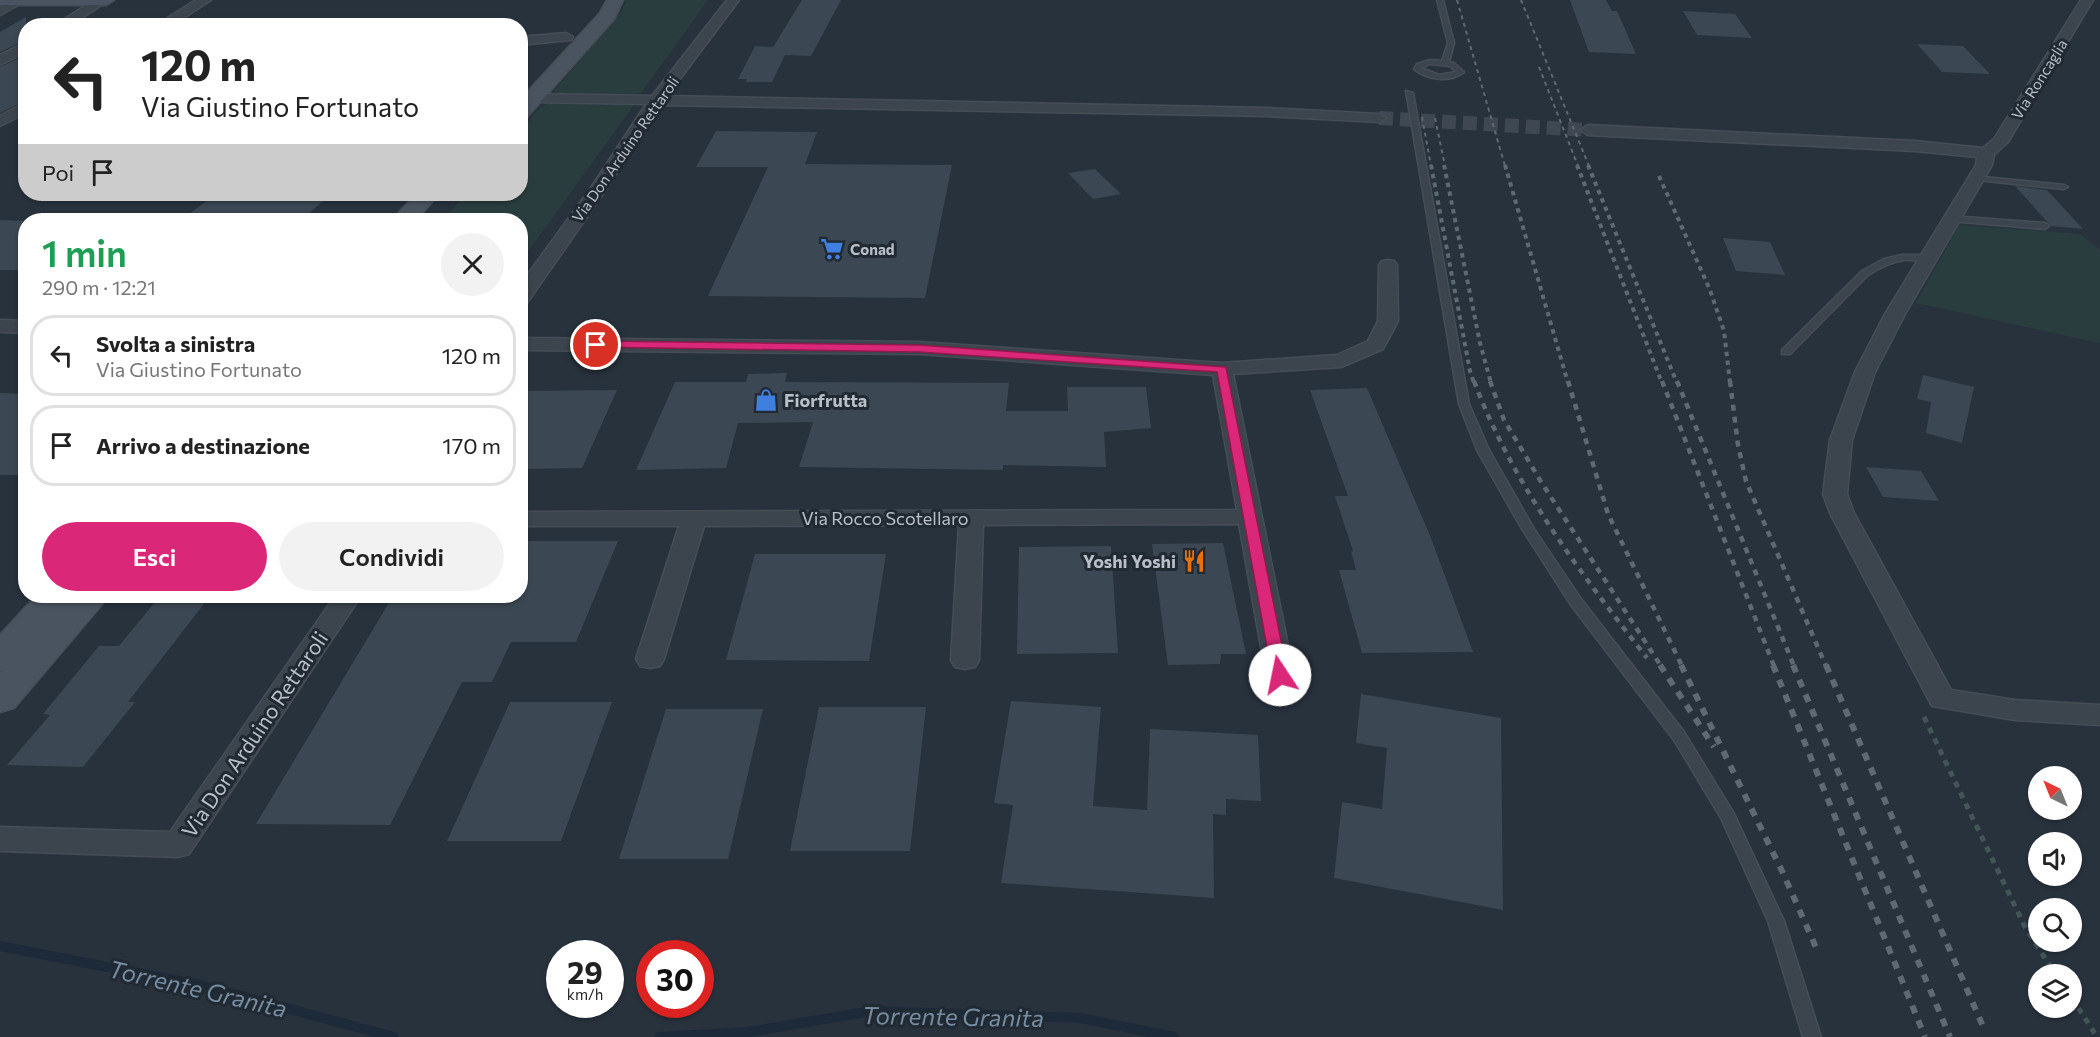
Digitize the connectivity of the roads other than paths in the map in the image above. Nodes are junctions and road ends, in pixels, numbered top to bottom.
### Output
1 (0, 0) edge
2 (21, 0) edge
3 (105, 0) edge
4 (205, 0) edge
5 (615, 0) edge
6 (733, 0) edge
7 (1440, 0) edge
8 (2087, 0) edge
9 (0, 11) edge
10 (587, 13) dead end
11 (74, 18) edge
12 (175, 18) edge
13 (566, 37) junction
14 (528, 40) edge
15 (18, 51) edge
16 (0, 61) edge
17 (1445, 63) junction
18 (528, 93) edge
19 (528, 93) edge
20 (1409, 93) dead end
21 (528, 94) edge
22 (657, 101) junction
23 (18, 111) edge
24 (1379, 118) tunnel mouth
25 (0, 122) edge
26 (1588, 130) tunnel mouth
27 (1986, 153) junction
28 (1977, 178) junction
29 (2064, 187) dead end
30 (421, 201) edge
31 (441, 201) edge
32 (410, 213) edge
33 (429, 213) edge
34 (1951, 219) junction
35 (2044, 226) dead end
36 (1928, 258) junction
37 (1388, 265) dead end
38 (528, 287) edge
39 (0, 326) edge
40 (18, 327) edge
41 (528, 344) edge
42 (1786, 352) dead end
43 (1222, 369) junction
44 (1250, 517) junction
45 (694, 518) junction
46 (971, 518) junction
47 (528, 519) edge
48 (50, 603) edge
49 (85, 603) edge
50 (343, 603) edge
51 (0, 658) edge
52 (650, 659) dead end
53 (965, 660) dead end
54 (1280, 675) dead end
55 (0, 698) edge
56 (2100, 715) edge
57 (0, 839) edge
58 (1812, 1037) edge

1 - 2 main road
2 - 3 main road
2 - 9 street
3 - 11 street
4 - 12 street
5 - 18 main road
6 - 22 street, Via Don Arduino Rettaroli
7 - 17 lane
8 - 27 street, Via Roncaglia
10 - 13 main road
13 - 14 street
13 - 19 main road
15 - 16 street
17 - 17 lane
20 - 58 lane
21 - 22 street
22 - 24 street
22 - 38 street, Via Don Arduino Rettaroli
23 - 25 street
26 - 27 street
27 - 28 street
28 - 29 lane
28 - 34 street
30 - 32 main road
31 - 33 main road
34 - 35 lane
34 - 36 street
36 - 42 lane
36 - 56 street
37 - 43 street
39 - 40 street
41 - 43 street
43 - 44 street
44 - 46 street, Via Rocco Scotellaro
44 - 54 street
45 - 46 street, Via Rocco Scotellaro
45 - 47 street, Via Rocco Scotellaro
45 - 52 street
46 - 53 street
48 - 51 main road
49 - 55 main road
50 - 57 street, Via Don Arduino Rettaroli

